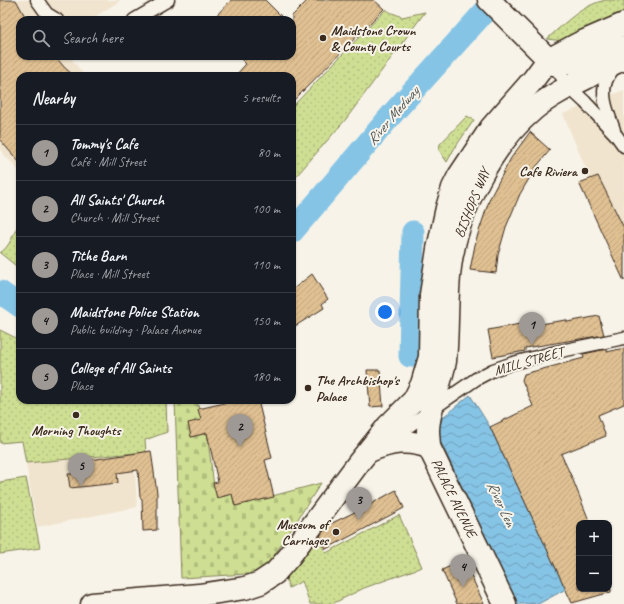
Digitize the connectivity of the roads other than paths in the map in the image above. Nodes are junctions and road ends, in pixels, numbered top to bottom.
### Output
1 (37, 0) edge
2 (168, 0) edge
3 (490, 0) edge
4 (50, 16) edge
5 (141, 16) edge
6 (624, 24) edge
7 (622, 55) edge
8 (546, 57) junction
9 (569, 88) junction
10 (616, 135) junction
11 (624, 146) edge
12 (624, 338) edge
13 (431, 410) junction
14 (430, 447) junction
15 (377, 448) junction
16 (168, 601) edge
17 (92, 604) edge
18 (505, 604) edge

1 - 4 street
2 - 5 street
3 - 8 highway
6 - 8 highway
7 - 8 highway
7 - 9 highway, BISHOPS WAY
7 - 10 street
8 - 9 street
8 - 15 highway, BISHOPS WAY
9 - 10 street
9 - 13 highway, BISHOPS WAY
10 - 11 street
12 - 13 street, MILL STREET
13 - 14 highway, PALACE AVENUE
13 - 15 street, MILL STREET
14 - 15 highway
14 - 18 highway, PALACE AVENUE
15 - 16 highway, MILL STREET
16 - 17 highway, MILL STREET

